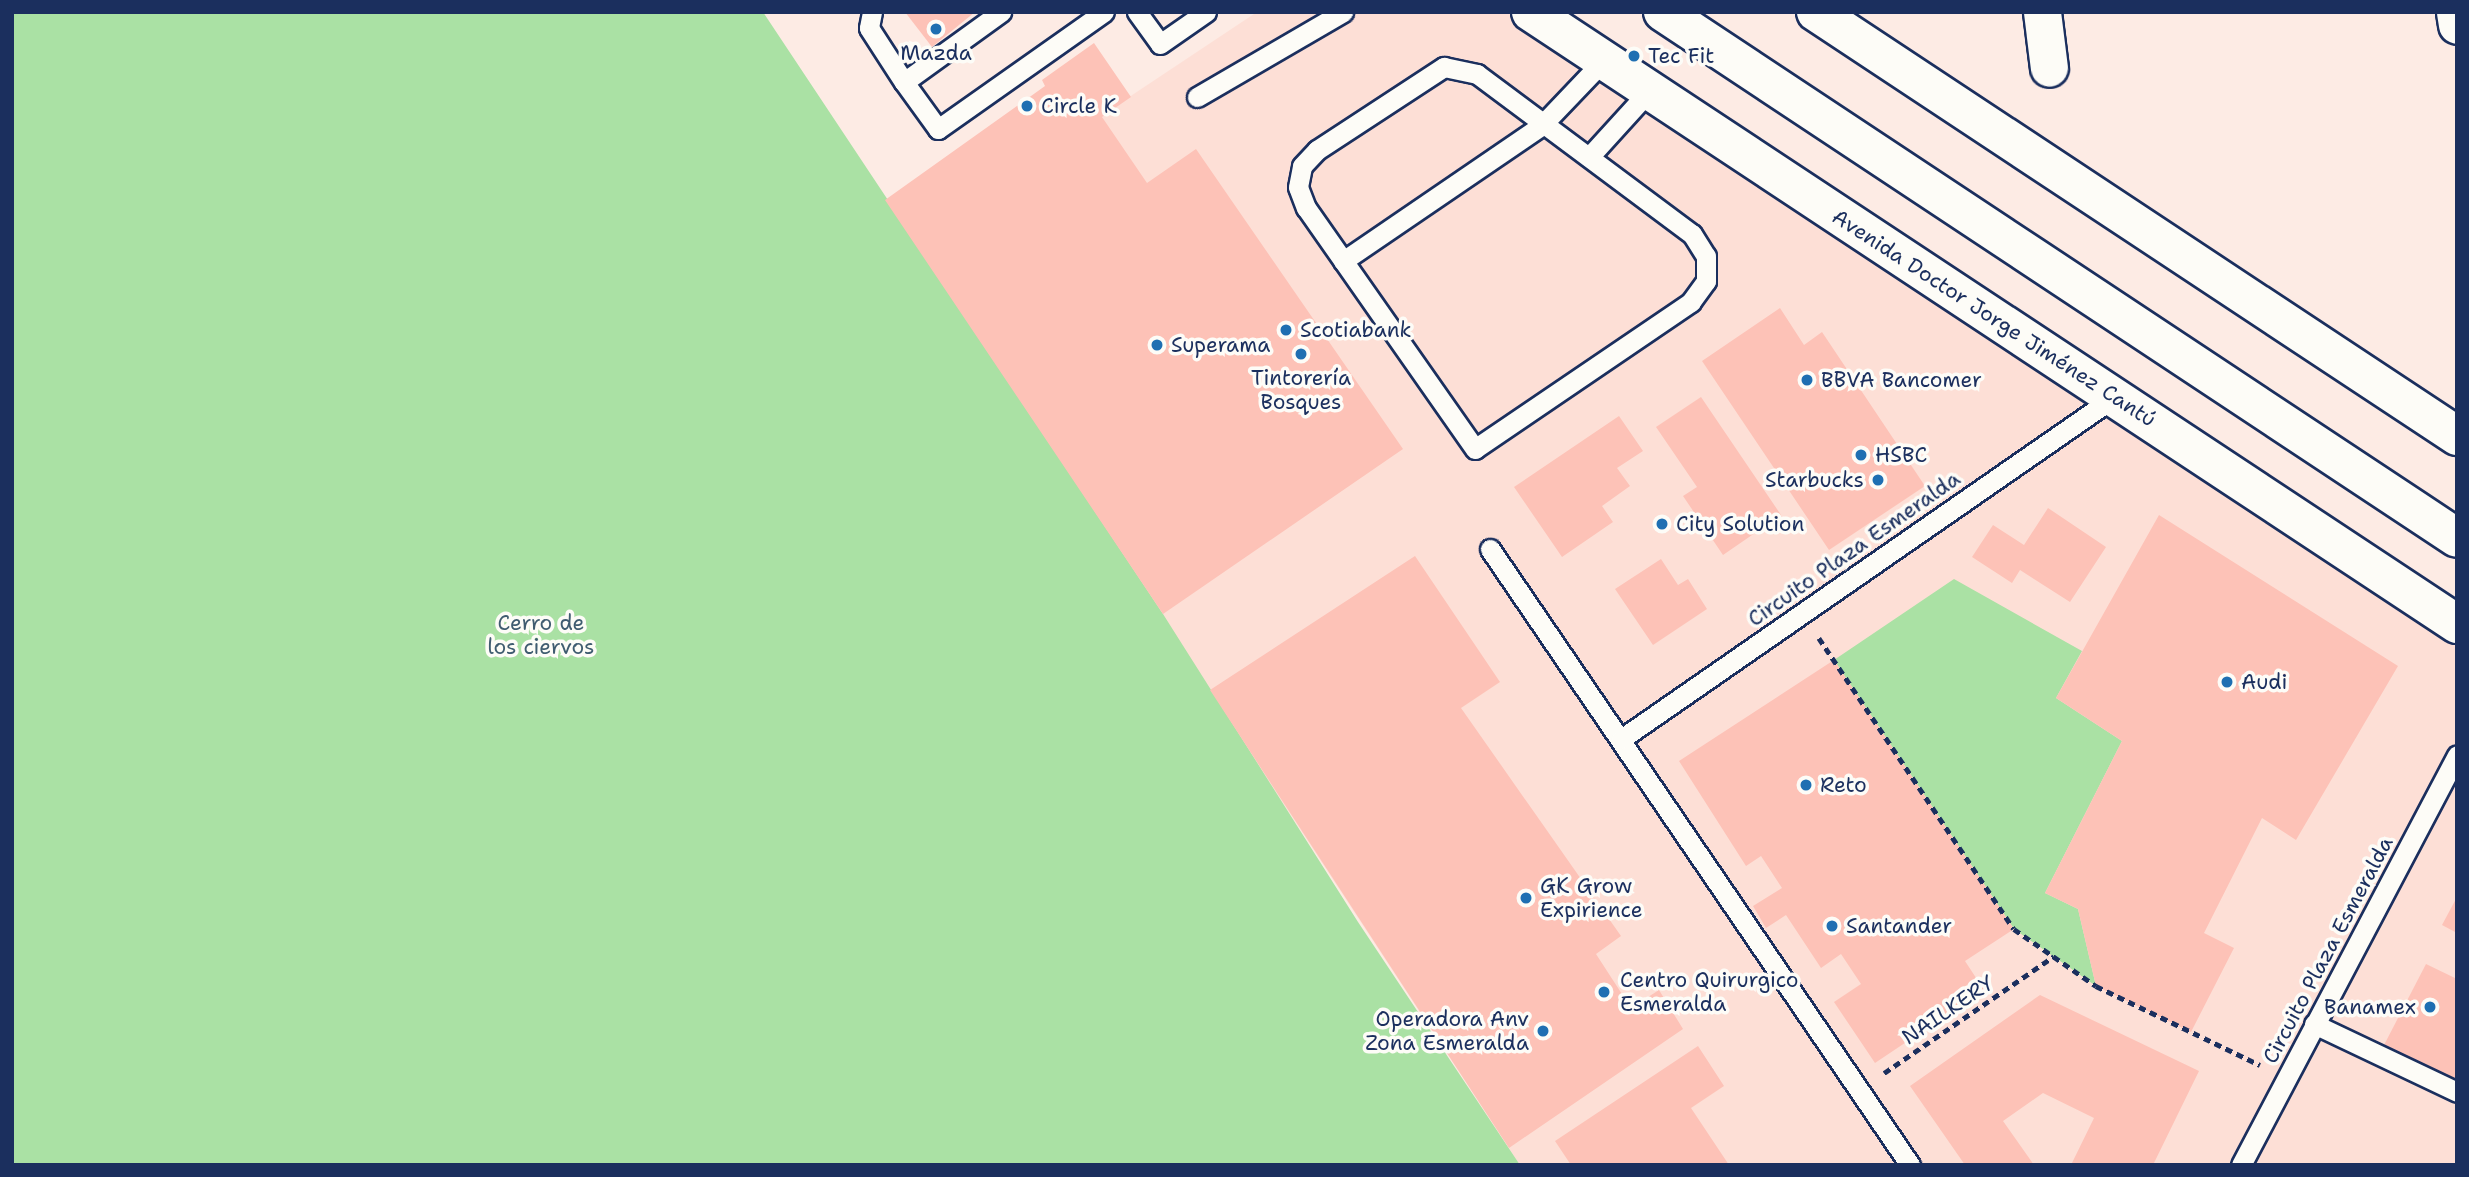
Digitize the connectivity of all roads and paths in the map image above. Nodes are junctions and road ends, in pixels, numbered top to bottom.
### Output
1 (872, 12) edge
2 (1001, 12) edge
3 (1104, 12) edge
4 (1137, 12) edge
5 (1206, 12) edge
6 (1343, 12) edge
7 (1531, 12) edge
8 (1663, 12) edge
9 (1816, 12) edge
10 (2042, 12) edge
11 (2455, 12) edge
12 (2457, 25) edge
13 (1604, 60) junction
14 (2049, 68) dead end
15 (904, 82) junction
16 (1650, 90) junction
17 (1197, 97) dead end
18 (1542, 125) junction
19 (1588, 157) junction
20 (1343, 261) junction
21 (2113, 398) junction
22 (2457, 436) edge
23 (2457, 538) edge
24 (1490, 549) dead end
25 (1801, 612) junction
26 (2457, 624) edge
27 (1621, 739) junction
28 (2457, 756) edge
29 (2053, 956) junction
30 (2314, 1024) junction
31 (2286, 1078) junction
32 (1861, 1089) junction
33 (2457, 1092) edge
34 (1910, 1165) edge
35 (2241, 1165) edge

1 - 15 lane
2 - 15 lane
3 - 15 lane
4 - 5 lane
6 - 17 lane
7 - 13 main road, Avenida Doctor Jorge Jiménez Cantú
8 - 23 main road
9 - 22 main road
10 - 14 street
11 - 12 street
13 - 16 main road, Avenida Doctor Jorge Jiménez Cantú
13 - 18 lane
16 - 19 lane
16 - 21 main road, Avenida Doctor Jorge Jiménez Cantú
18 - 19 lane
18 - 20 lane
18 - 20 lane
19 - 20 lane
21 - 25 lane, Circuito Plaza Esmeralda
21 - 26 main road, Avenida Doctor Jorge Jiménez Cantú
24 - 27 lane
25 - 27 lane, Circuito Plaza Esmeralda
25 - 29 path
27 - 32 lane
28 - 30 lane, Circuito Plaza Esmeralda
29 - 31 path
29 - 32 path, NAILKERY
30 - 31 lane, Circuito Plaza Esmeralda
30 - 33 lane
31 - 35 lane, Circuito Plaza Esmeralda
32 - 34 lane

